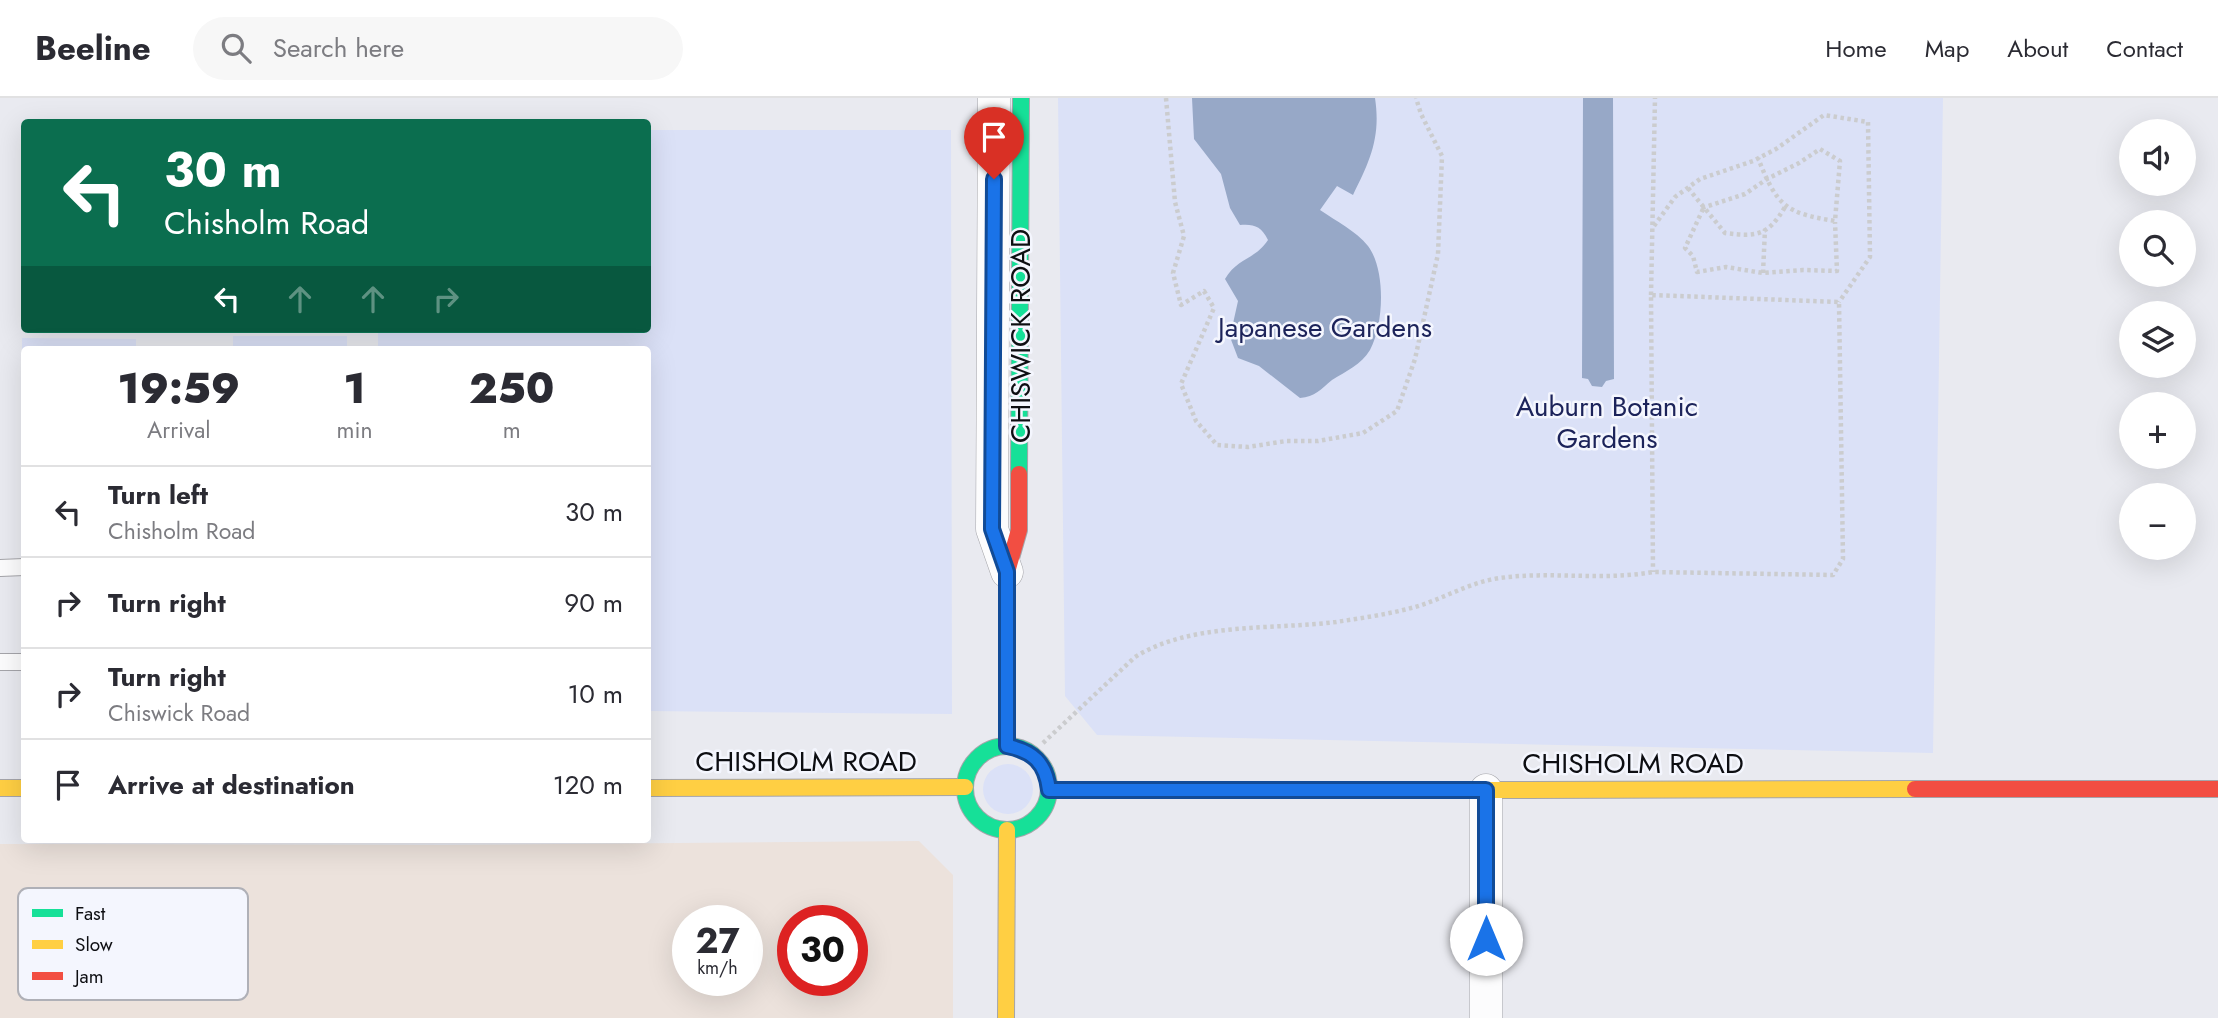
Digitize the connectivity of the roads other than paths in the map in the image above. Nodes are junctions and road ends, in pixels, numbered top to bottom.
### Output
1 (994, 98) edge
2 (1021, 98) edge
3 (21, 567) edge
4 (0, 568) edge
5 (1007, 572) junction
6 (0, 662) edge
7 (21, 662) edge
8 (1007, 746) junction
9 (965, 787) junction
10 (0, 788) edge
11 (21, 788) edge
12 (651, 788) edge
13 (2218, 789) edge
14 (1049, 790) junction
15 (1486, 790) junction
16 (1007, 830) junction
17 (1006, 1018) edge
18 (1486, 1018) edge

1 - 5 street, CHISWICK ROAD
2 - 5 main road, CHISWICK ROAD
3 - 4 lane
5 - 8 main road, CHISWICK ROAD
6 - 7 lane
8 - 9 main road
8 - 14 main road
9 - 12 main road, CHISHOLM ROAD
9 - 16 main road
10 - 11 main road
13 - 15 main road, CHISHOLM ROAD
14 - 15 main road, CHISHOLM ROAD
14 - 16 main road
15 - 18 street
16 - 17 main road

